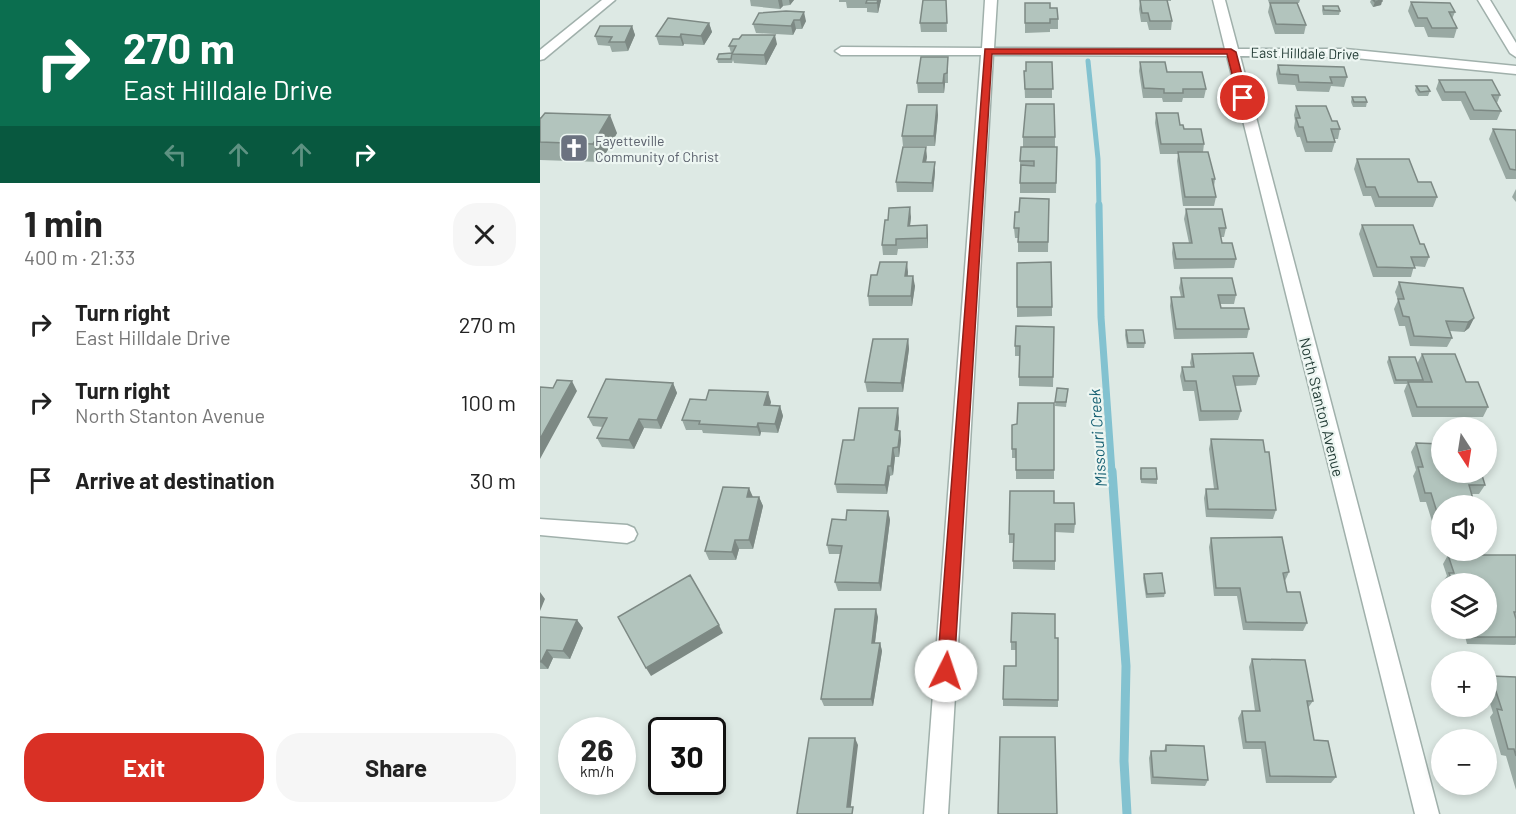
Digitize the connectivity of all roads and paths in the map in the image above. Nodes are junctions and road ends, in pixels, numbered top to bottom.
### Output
1 (609, 0) edge
2 (992, 0) edge
3 (1219, 0) edge
4 (1484, 0) edge
5 (841, 51) dead end
6 (988, 51) junction
7 (1231, 52) junction
8 (1516, 52) edge
9 (540, 56) edge
10 (1516, 70) edge
11 (540, 527) edge
12 (627, 534) dead end
13 (936, 814) edge
14 (1427, 814) edge

1 - 9 street
2 - 6 street
3 - 7 street, North Stanton Avenue
4 - 8 street
5 - 6 street, East Hilldale Drive
6 - 7 street, East Hilldale Drive
6 - 13 street
7 - 10 street, East Hilldale Drive
7 - 14 street, North Stanton Avenue
11 - 12 street

